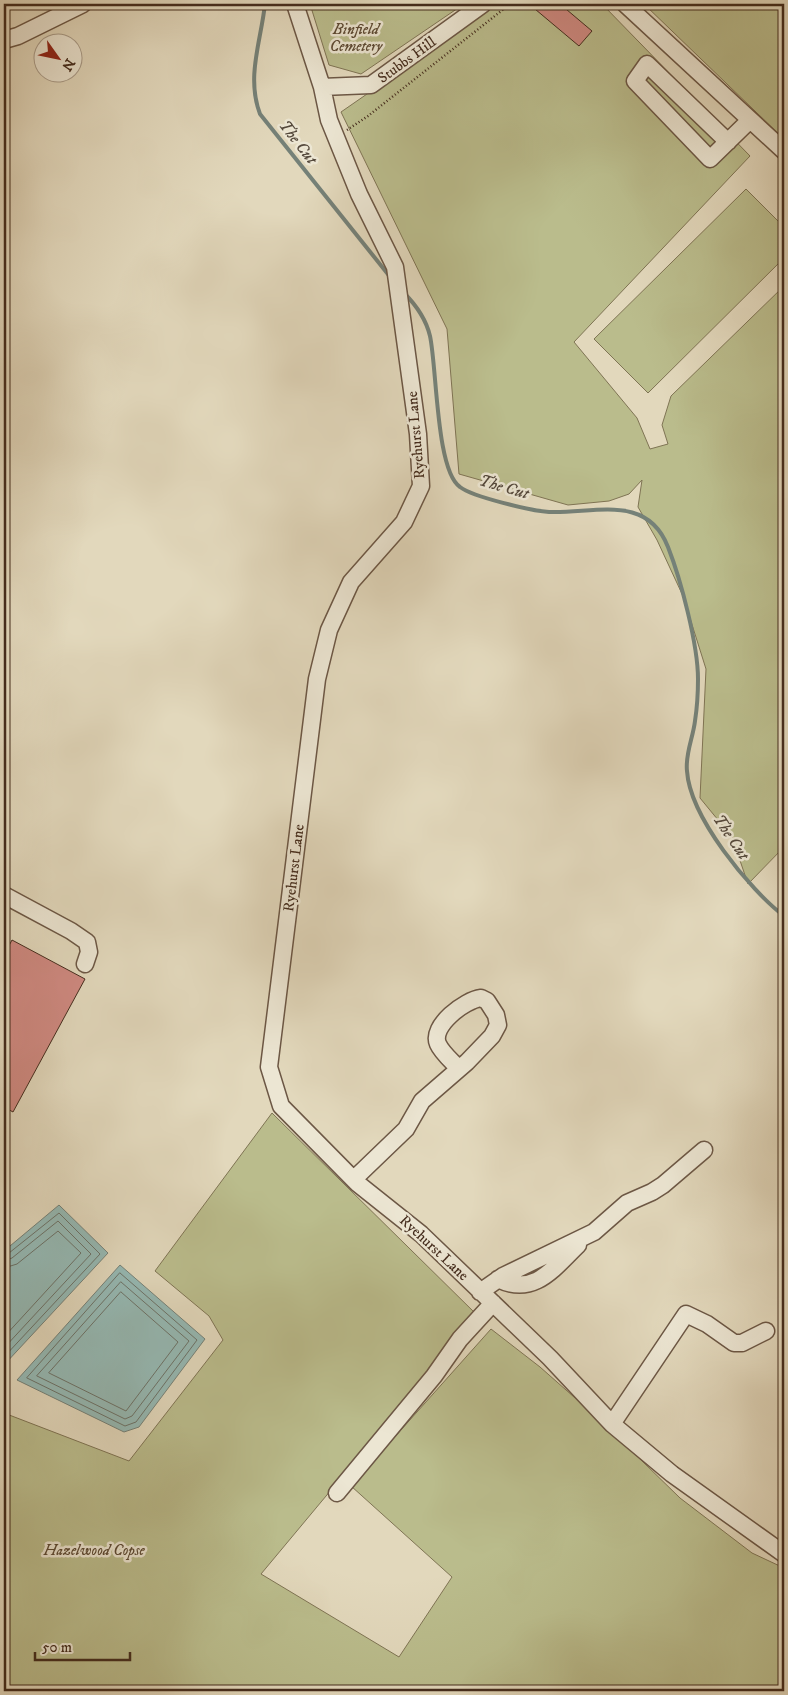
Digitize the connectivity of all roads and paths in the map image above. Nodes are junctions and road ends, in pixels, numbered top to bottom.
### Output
1 (83, 4) edge
2 (295, 4) edge
3 (483, 4) edge
4 (510, 4) edge
5 (625, 4) edge
6 (4, 40) edge
7 (322, 87) junction
8 (750, 120) junction
9 (336, 138) junction
10 (728, 142) junction
11 (784, 151) edge
12 (4, 895) edge
13 (85, 964) dead end
14 (459, 1069) dead end
15 (704, 1150) dead end
16 (354, 1179) junction
17 (480, 1292) junction
18 (493, 1303) junction
19 (766, 1330) dead end
20 (612, 1424) junction
21 (338, 1493) dead end
22 (784, 1554) edge

1 - 6 street
2 - 7 street, Ryehurst Lane
3 - 7 street, Stubbs Hill
4 - 9 path
5 - 8 street
7 - 9 street, Ryehurst Lane
8 - 10 street
8 - 11 street
9 - 16 street, Ryehurst Lane
10 - 10 street
12 - 13 street
14 - 16 street
15 - 17 street
16 - 17 street, Ryehurst Lane
17 - 18 street, Ryehurst Lane
18 - 20 street, Ryehurst Lane
18 - 21 street
19 - 20 street
20 - 22 street, Ryehurst Lane

